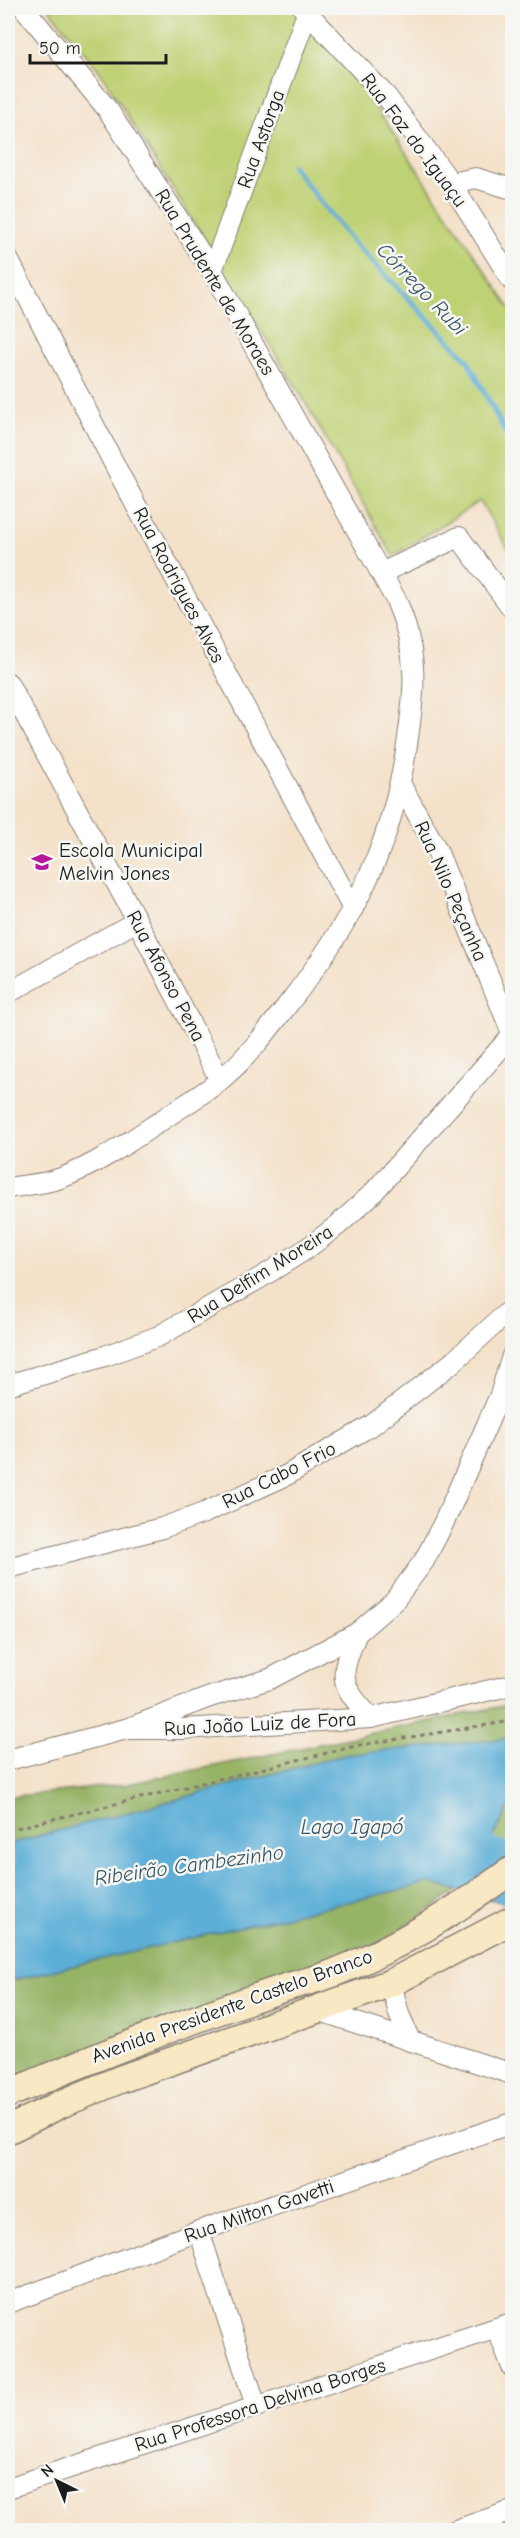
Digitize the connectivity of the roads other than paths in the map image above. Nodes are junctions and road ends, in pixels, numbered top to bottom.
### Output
1 (24, 8) edge
2 (307, 9) edge
3 (451, 183) junction
4 (513, 189) edge
5 (8, 259) edge
6 (212, 271) junction
7 (513, 281) edge
8 (381, 573) junction
9 (513, 608) edge
10 (8, 683) edge
11 (400, 783) junction
12 (353, 909) junction
13 (137, 921) junction
14 (8, 993) edge
15 (513, 1034) edge
16 (220, 1080) junction
17 (8, 1188) edge
18 (513, 1308) edge
19 (513, 1356) edge
20 (8, 1384) edge
21 (8, 1568) edge
22 (357, 1633) junction
23 (513, 1685) edge
24 (371, 1718) junction
25 (126, 1729) junction
26 (8, 1760) edge
27 (513, 1870) edge
28 (502, 1927) edge
29 (391, 1983) junction
30 (314, 2009) junction
31 (410, 2041) junction
32 (513, 2074) edge
33 (8, 2094) edge
34 (513, 2123) edge
35 (8, 2130) edge
36 (199, 2231) junction
37 (8, 2302) edge
38 (505, 2325) edge
39 (513, 2367) edge
40 (256, 2406) junction
41 (8, 2488) edge
42 (513, 2511) edge
43 (456, 2530) edge

1 - 6 street, Rua Prudente de Moraes
2 - 3 street, Rua Foz do Iguaçu
2 - 6 street, Rua Astorga
3 - 4 street
3 - 7 street, Rua Foz do Iguaçu
5 - 12 street, Rua Rodrigues Alves
6 - 8 street, Rua Prudente de Moraes
8 - 9 street
8 - 11 street, Rua Prudente de Moraes
10 - 13 street, Rua Afonso Pena
11 - 12 street, Rua Prudente de Moraes
11 - 15 street, Rua Nilo Peçanha
12 - 16 street, Rua Prudente de Moraes
13 - 14 street
13 - 16 street, Rua Afonso Pena
15 - 20 street, Rua Delfim Moreira
16 - 17 street, Rua Prudente de Moraes
18 - 21 street, Rua Cabo Frio
19 - 22 street
22 - 24 street
22 - 25 street
23 - 24 street, Rua João Luiz de Fora
24 - 25 street, Rua João Luiz de Fora
25 - 26 street, Rua João Luiz de Fora
27 - 33 main road, Avenida Presidente Castelo Branco
28 - 29 main road, Avenida Presidente Castelo Branco
29 - 30 main road, Avenida Presidente Castelo Branco
29 - 31 street
30 - 31 street
30 - 35 main road, Avenida Presidente Castelo Branco
31 - 32 street
34 - 36 street, Rua Milton Gavetti
36 - 37 street, Rua Milton Gavetti
36 - 40 street
38 - 39 street
38 - 40 street, Rua Professora Delvina Borges
40 - 41 street, Rua Professora Delvina Borges
42 - 43 street

